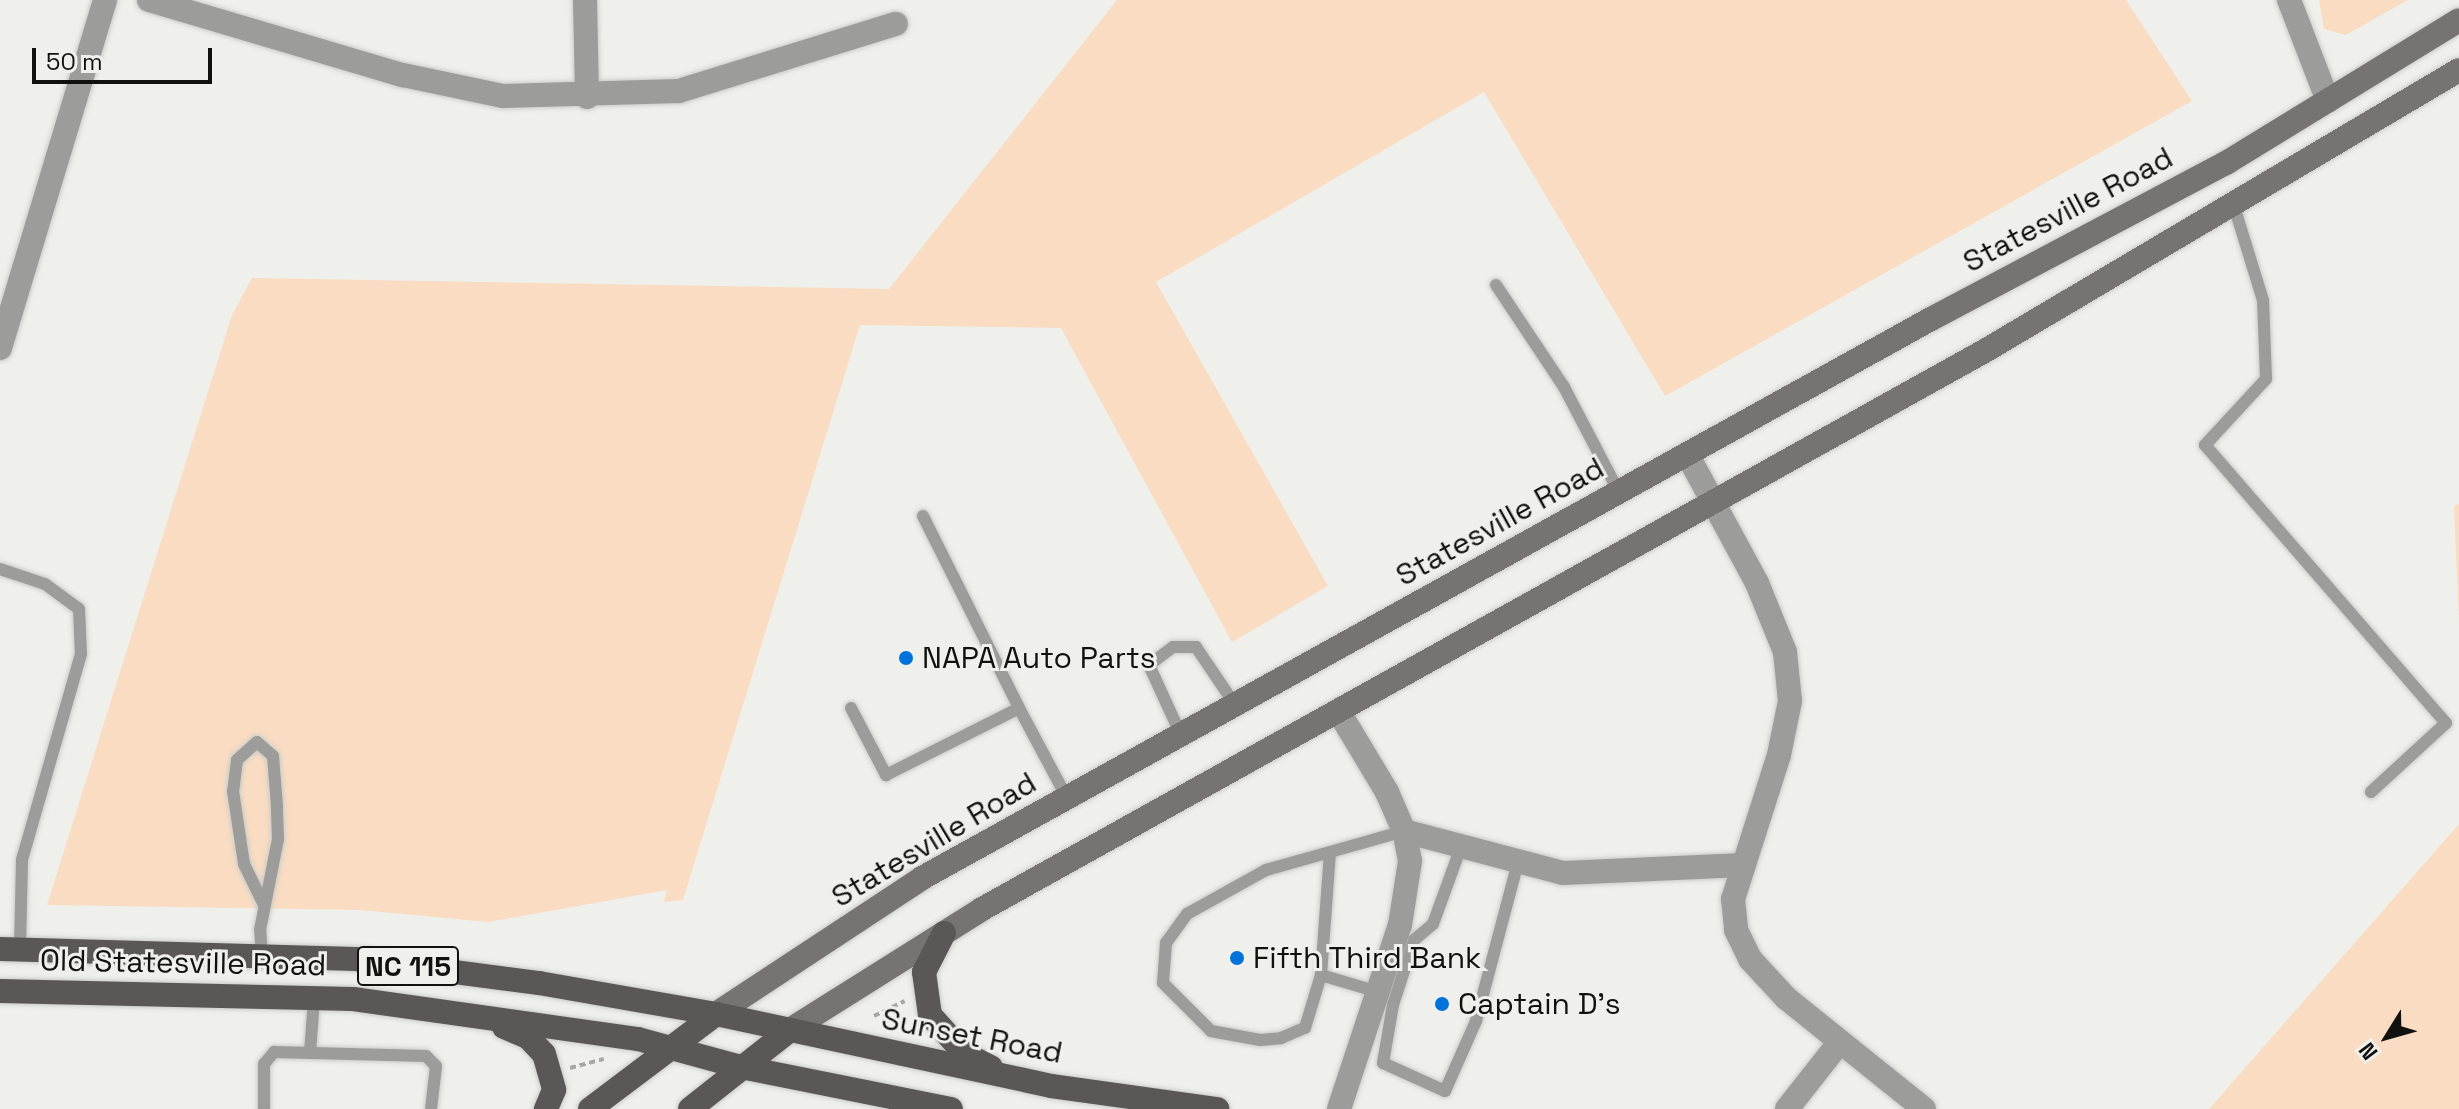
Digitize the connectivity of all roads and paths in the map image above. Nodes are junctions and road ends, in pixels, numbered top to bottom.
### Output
1 (105, 0) edge
2 (149, 0) edge
3 (585, 0) edge
4 (2289, 0) edge
5 (2459, 20) edge
6 (896, 24) dead end
7 (2459, 70) edge
8 (587, 97) junction
9 (2328, 101) junction
10 (2234, 206) junction
11 (1496, 285) dead end
12 (0, 348) edge
13 (1687, 454) junction
14 (1619, 492) junction
15 (1711, 504) junction
16 (923, 516) dead end
17 (0, 569) edge
18 (1236, 706) junction
19 (851, 708) dead end
20 (1019, 708) junction
21 (1339, 712) junction
22 (1181, 735) junction
23 (2371, 792) dead end
24 (1067, 798) junction
25 (1404, 831) junction
26 (1461, 847) junction
27 (1330, 852) junction
28 (1518, 862) junction
29 (1744, 865) junction
30 (264, 905) junction
31 (944, 933) junction
32 (10, 949) edge
33 (262, 956) junction
34 (1321, 975) junction
35 (0, 991) edge
36 (1378, 992) junction
37 (314, 998) junction
38 (915, 998) dead end
39 (716, 1014) junction
40 (874, 1016) dead end
41 (484, 1017) junction
42 (790, 1030) junction
43 (1839, 1043) junction
44 (674, 1046) junction
45 (310, 1053) junction
46 (610, 1058) dead end
47 (741, 1067) junction
48 (563, 1069) dead end
49 (1010, 1078) junction
50 (916, 1106) edge
51 (264, 1109) edge
52 (431, 1109) edge
53 (546, 1109) edge
54 (590, 1109) edge
55 (690, 1109) edge
56 (951, 1109) edge
57 (1217, 1109) edge
58 (1339, 1109) edge
59 (1787, 1109) edge
60 (1924, 1109) edge

1 - 12 street
2 - 8 street
3 - 8 street
4 - 9 street
5 - 9 main road, Statesville Road
6 - 8 street
7 - 10 main road
9 - 13 main road, Statesville Road
10 - 15 main road
10 - 23 lane
11 - 14 lane
13 - 14 main road, Statesville Road
13 - 15 street
14 - 18 main road, Statesville Road
15 - 21 main road
15 - 29 street
16 - 20 lane
17 - 32 lane
18 - 22 main road, Statesville Road
18 - 22 lane
19 - 20 lane
20 - 24 lane
21 - 25 street
21 - 31 main road
22 - 24 main road, Statesville Road
24 - 39 main road, Statesville Road
25 - 26 street
25 - 27 lane
25 - 36 street
26 - 28 street
26 - 28 lane
27 - 34 lane
27 - 34 lane
28 - 29 street
29 - 43 street
30 - 30 lane
30 - 33 lane
31 - 42 main road
31 - 49 main road
32 - 33 main road, Old Statesville Road / NC 115
33 - 39 main road, Old Statesville Road / NC 115
34 - 36 lane
35 - 37 main road, Old Statesville Road / NC 115
36 - 58 street
37 - 41 main road, Old Statesville Road / NC 115
37 - 45 lane
38 - 40 path
39 - 42 main road, Sunset Road
39 - 44 main road, Statesville Road
41 - 44 main road, Old Statesville Road / NC 115
41 - 53 main road
42 - 47 main road
42 - 49 main road, Sunset Road
43 - 59 street
43 - 60 street
44 - 47 main road, Old Statesville Road / NC 115
44 - 54 main road, Statesville Road
45 - 51 lane
45 - 52 lane
46 - 48 path
47 - 50 main road
47 - 55 main road
49 - 57 main road, Sunset Road
50 - 56 main road

